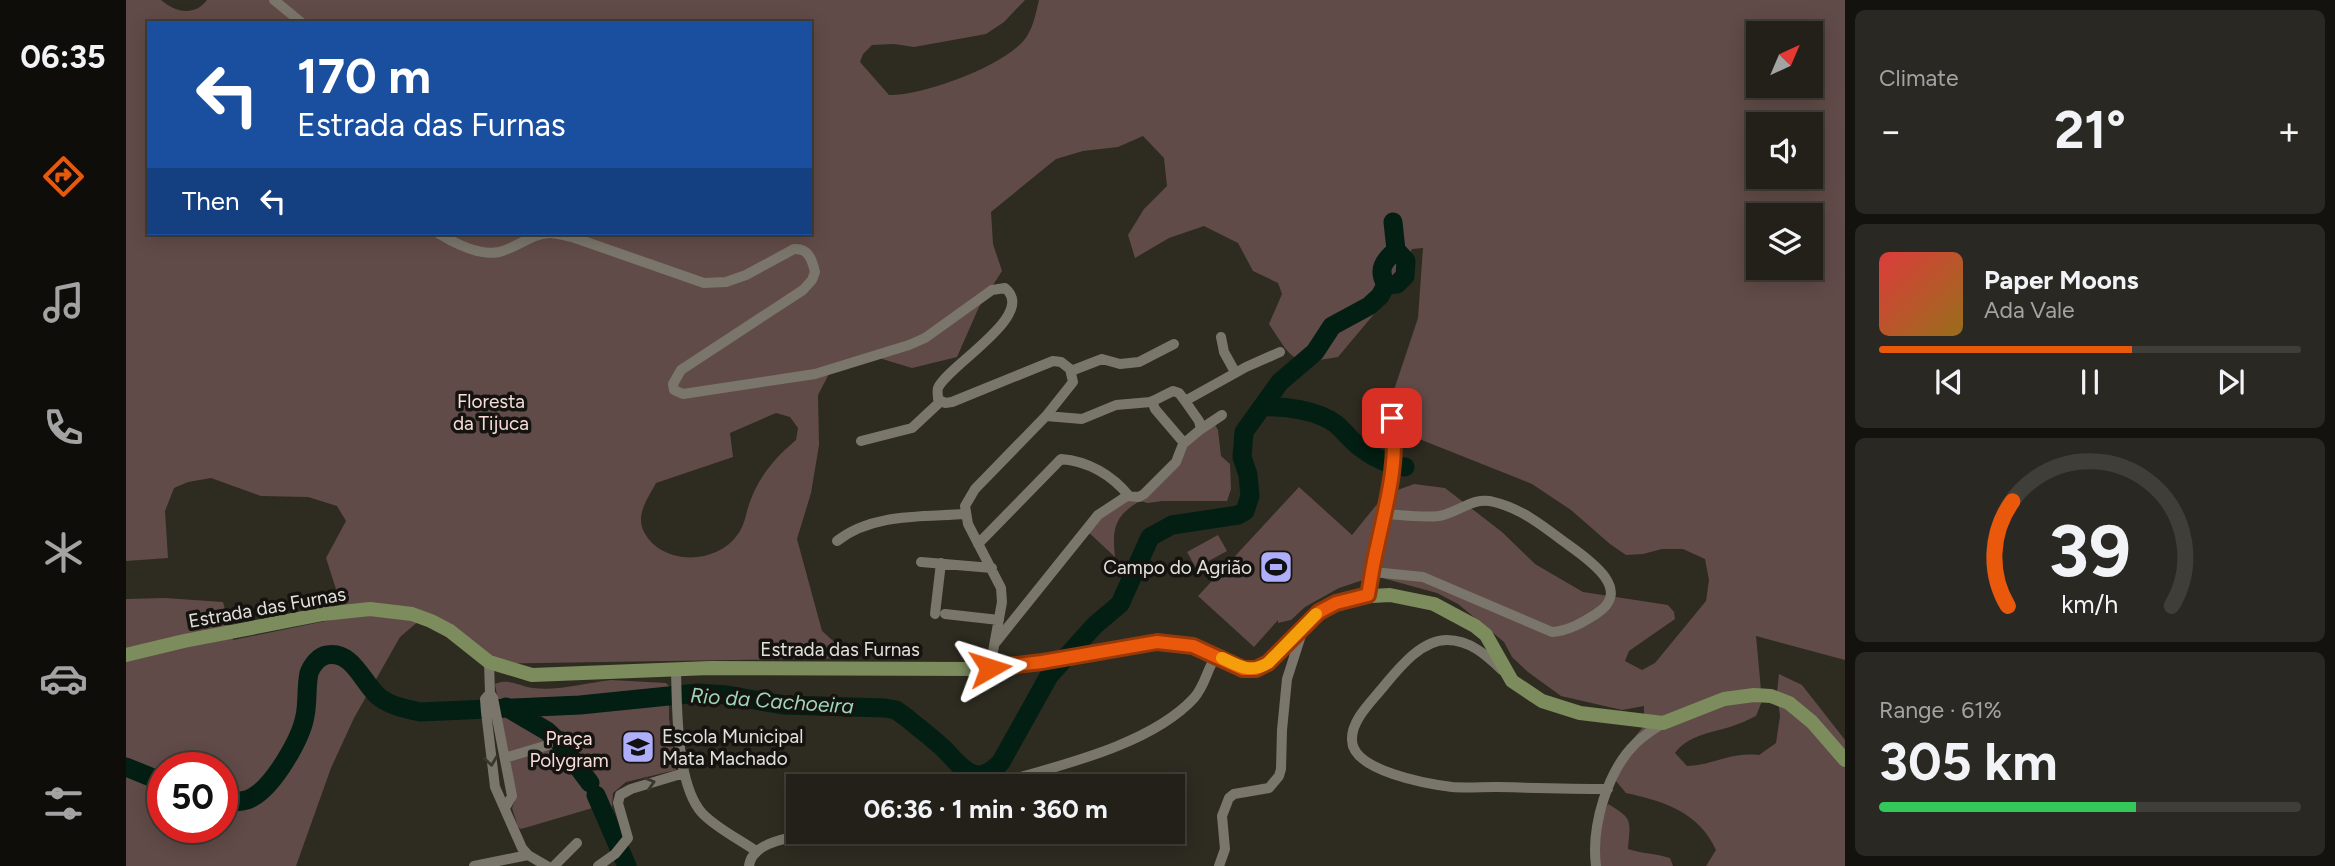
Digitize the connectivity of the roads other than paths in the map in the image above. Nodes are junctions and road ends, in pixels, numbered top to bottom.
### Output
1 (274, 0) edge
2 (300, 21) edge
3 (443, 235) edge
4 (542, 235) edge
5 (561, 235) edge
6 (1221, 337) dead end
7 (1174, 344) dead end
8 (1280, 352) dead end
9 (1071, 371) junction
10 (1235, 372) junction
11 (941, 401) junction
12 (1152, 401) junction
13 (1185, 401) junction
14 (1391, 406) dead end
15 (1222, 415) dead end
16 (1046, 416) junction
17 (1201, 429) junction
18 (861, 441) dead end
19 (1184, 443) junction
20 (1129, 496) junction
21 (965, 514) junction
22 (1386, 514) junction
23 (837, 541) dead end
24 (978, 544) junction
25 (921, 562) dead end
26 (941, 563) junction
27 (992, 568) junction
28 (1373, 572) junction
29 (1368, 595) junction
30 (999, 620) junction
31 (1305, 624) junction
32 (994, 644) junction
33 (126, 655) edge
34 (1216, 656) junction
35 (489, 662) junction
36 (990, 668) junction
37 (676, 669) junction
38 (1506, 674) junction
39 (491, 712) junction
40 (1641, 721) junction
41 (1663, 723) junction
42 (1639, 740) junction
43 (548, 745) dead end
44 (505, 758) junction
45 (1845, 760) edge
46 (684, 773) junction
47 (1029, 774) edge
48 (1608, 789) junction
49 (505, 808) junction
50 (786, 840) edge
51 (577, 844) dead end
52 (756, 851) junction
53 (528, 855) junction
54 (474, 866) edge
55 (547, 866) edge
56 (554, 866) edge
57 (597, 866) edge
58 (749, 866) edge
59 (1219, 866) edge
60 (1596, 866) edge

1 - 2 street
3 - 4 street
5 - 11 street
6 - 10 street
7 - 9 street
8 - 10 street
9 - 11 street
9 - 16 street
10 - 13 street
11 - 18 street
12 - 13 street
12 - 16 street
12 - 19 street
13 - 17 street
14 - 22 street
15 - 17 street
16 - 21 street
17 - 19 street
19 - 20 street
20 - 24 street
20 - 32 street
21 - 23 street
21 - 24 street
22 - 28 street
22 - 28 street
24 - 27 street
25 - 26 street
26 - 27 street
26 - 30 street
27 - 30 street
28 - 29 street
29 - 31 main road, Estrada das Furnas
29 - 38 main road, Estrada das Furnas
30 - 32 street
31 - 34 main road, Estrada das Furnas
31 - 59 street
32 - 36 street
33 - 35 main road, Estrada das Furnas
34 - 36 main road, Estrada das Furnas
34 - 47 street
35 - 37 main road, Estrada das Furnas
35 - 39 street
36 - 37 main road, Estrada das Furnas
37 - 46 street
38 - 40 main road, Estrada das Furnas
38 - 48 street
39 - 44 street
39 -> 49 street
40 - 41 main road, Estrada das Furnas
40 - 42 street
41 - 42 street
41 - 45 main road, Estrada das Furnas
42 - 48 street
43 - 44 street
44 - 49 street
46 - 52 street
57 -> 46 street
48 - 60 street
49 - 53 street
50 - 52 street
51 - 56 street
52 - 58 street
53 - 54 street
53 - 55 street

